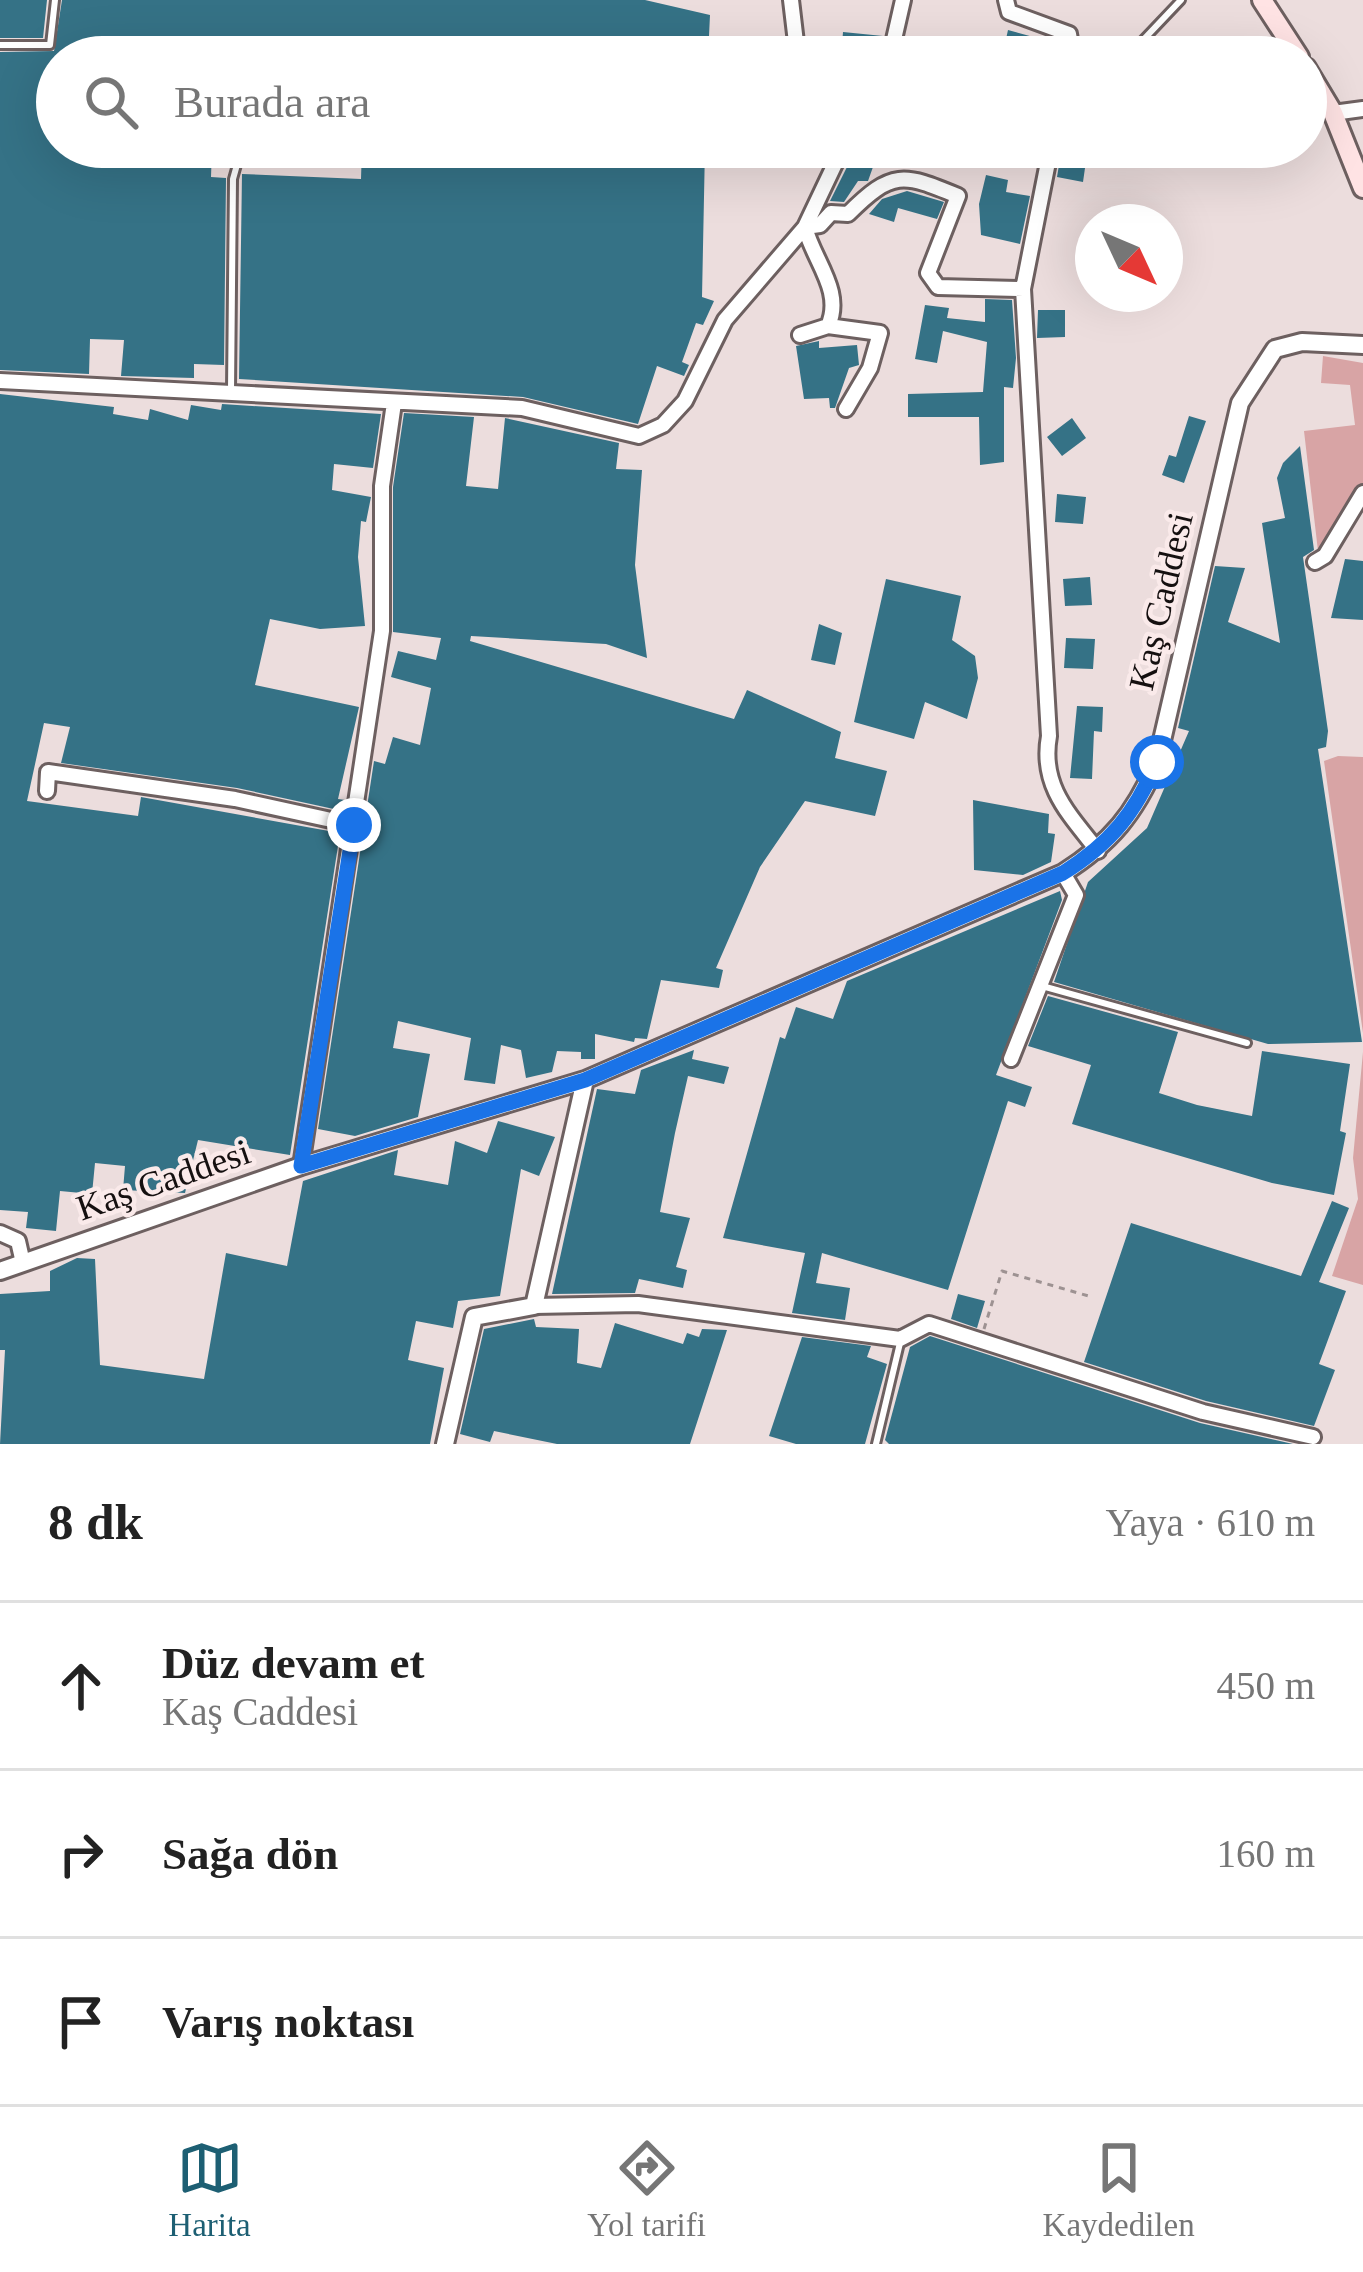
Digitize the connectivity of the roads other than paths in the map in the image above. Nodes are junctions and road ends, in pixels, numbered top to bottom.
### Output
1 (55, 0) edge
2 (791, 0) edge
3 (903, 0) edge
4 (1006, 0) edge
5 (1181, 0) edge
6 (1262, 0) edge
7 (51, 36) edge
8 (795, 36) edge
9 (895, 36) edge
10 (1069, 36) edge
11 (1147, 36) edge
12 (1286, 36) edge
13 (36, 45) edge
14 (0, 46) edge
15 (1327, 103) edge
16 (1363, 109) edge
17 (1333, 113) junction
18 (236, 168) edge
19 (833, 168) edge
20 (1047, 168) edge
21 (1363, 188) edge
22 (805, 227) junction
23 (1023, 290) junction
24 (828, 326) junction
25 (800, 335) dead end
26 (1363, 345) edge
27 (0, 381) edge
28 (231, 391) junction
29 (394, 404) junction
30 (847, 410) dead end
31 (1363, 493) edge
32 (1315, 562) dead end
33 (47, 791) dead end
34 (354, 825) junction
35 (1098, 851) junction
36 (1063, 873) junction
37 (1042, 986) junction
38 (1247, 1042) dead end
39 (1011, 1059) dead end
40 (585, 1080) junction
41 (301, 1166) junction
42 (0, 1233) edge
43 (23, 1263) junction
44 (0, 1271) edge
45 (534, 1306) junction
46 (900, 1339) junction
47 (1313, 1437) dead end
48 (445, 1444) edge
49 (876, 1444) edge

1 - 7 lane
2 - 8 street
3 - 9 street
4 - 10 street
5 - 11 lane
6 - 12 main road
13 - 14 lane
15 - 17 main road
16 - 17 street
17 - 21 main road
18 - 28 lane
19 - 22 street
20 - 23 street
22 - 23 street
22 - 24 street
22 - 29 street
23 - 35 street
24 - 25 street
24 - 30 street
26 - 35 street, Kaş Caddesi
27 - 28 street
28 - 29 street
29 - 34 street
31 - 32 street
33 - 34 street
34 - 41 street
35 - 36 street, Kaş Caddesi
36 - 37 street
36 - 40 street, Kaş Caddesi
37 - 38 lane
37 - 39 street
40 - 41 street, Kaş Caddesi
40 - 45 street
41 - 43 street, Kaş Caddesi
42 - 43 street
43 - 44 street, Kaş Caddesi
45 - 46 street
45 - 48 street
46 - 47 street
46 - 49 lane

